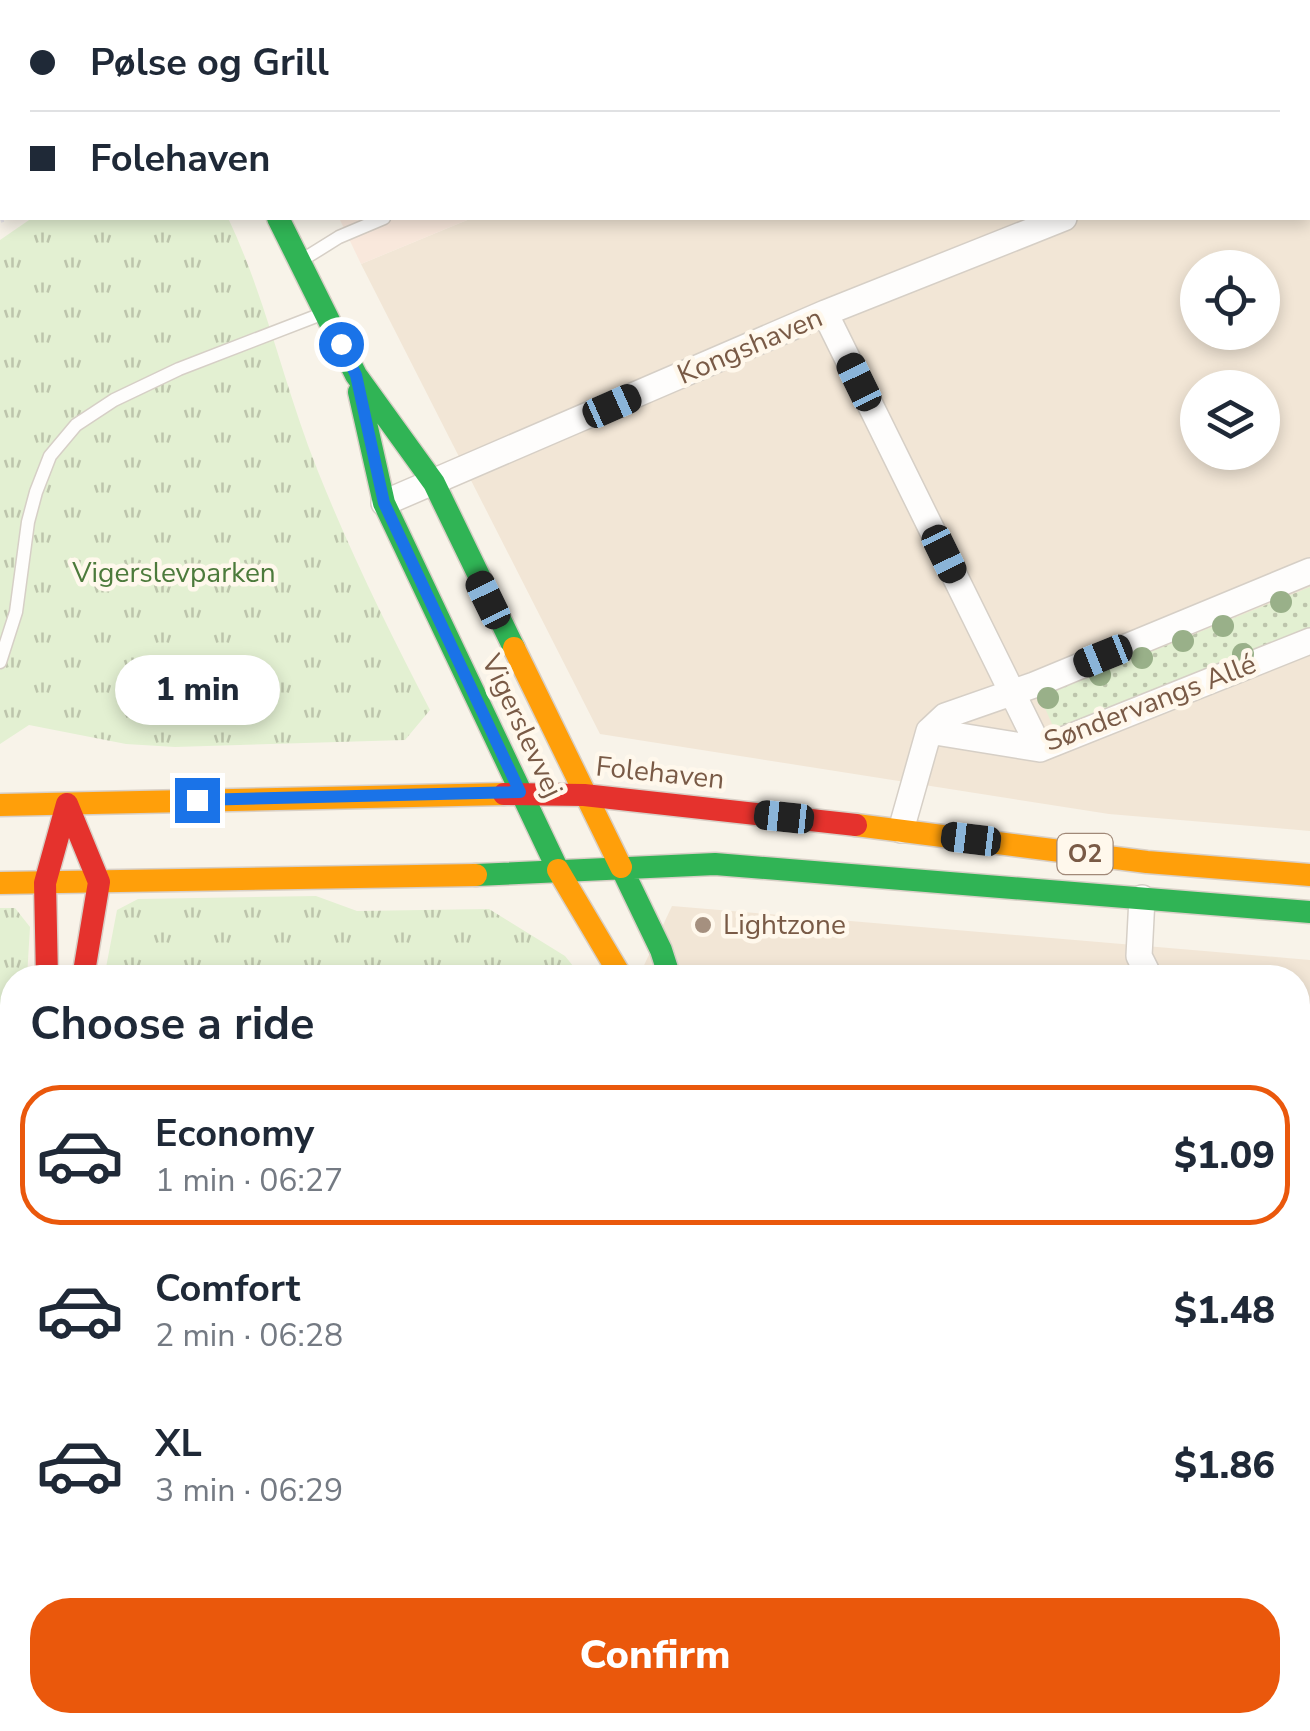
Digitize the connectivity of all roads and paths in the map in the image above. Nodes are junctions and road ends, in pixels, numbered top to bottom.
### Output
1 (279, 220) edge
2 (379, 220) edge
3 (1059, 220) edge
4 (300, 262) junction
5 (326, 312) junction
6 (825, 313) junction
7 (356, 375) junction
8 (434, 484) junction
9 (384, 503) junction
10 (1310, 571) edge
11 (1310, 641) edge
12 (0, 662) edge
13 (1013, 693) junction
14 (929, 731) junction
15 (1040, 750) junction
16 (520, 792) junction
17 (584, 795) junction
18 (66, 804) junction
19 (0, 805) edge
20 (900, 830) junction
21 (621, 868) junction
22 (558, 870) junction
23 (1310, 875) edge
24 (99, 882) junction
25 (0, 883) edge
26 (46, 883) junction
27 (1142, 898) junction
28 (1310, 912) edge
29 (48, 965) edge
30 (85, 965) edge
31 (614, 965) edge
32 (665, 965) edge
33 (1144, 965) edge

1 - 4 main road, Vigerslevvej
2 - 4 lane
3 - 6 street, Kongshaven
4 - 5 main road, Vigerslevvej
5 - 7 main road, Vigerslevvej
5 - 12 lane
6 - 8 street, Kongshaven
6 - 13 street
7 - 8 main road, Vigerslevvej
7 - 9 main road, Vigerslevvej
8 - 9 street, Kongshaven
8 - 17 main road, Vigerslevvej
9 - 16 main road, Vigerslevvej
10 - 13 street
11 - 15 street, Søndervangs Allé
13 - 14 street
13 - 15 street
14 - 15 street, Søndervangs Allé
14 - 20 street
16 - 17 main road, Folehaven / O2
16 - 18 main road, Folehaven / O2
16 - 22 main road, Vigerslevvej
17 - 20 main road, Folehaven / O2
17 - 21 main road, Vigerslevvej
18 - 19 main road, Folehaven / O2
18 - 24 main road
18 - 26 main road
20 - 23 main road, Folehaven / O2
21 - 22 main road, O2
21 - 27 main road, O2
21 - 32 main road, Vigerslevvej
22 - 24 main road, O2
22 - 31 main road, Vigerslevvej
24 - 26 main road, O2
24 - 30 main road
25 - 26 main road
26 - 29 main road
27 - 28 main road, O2
27 - 33 street

